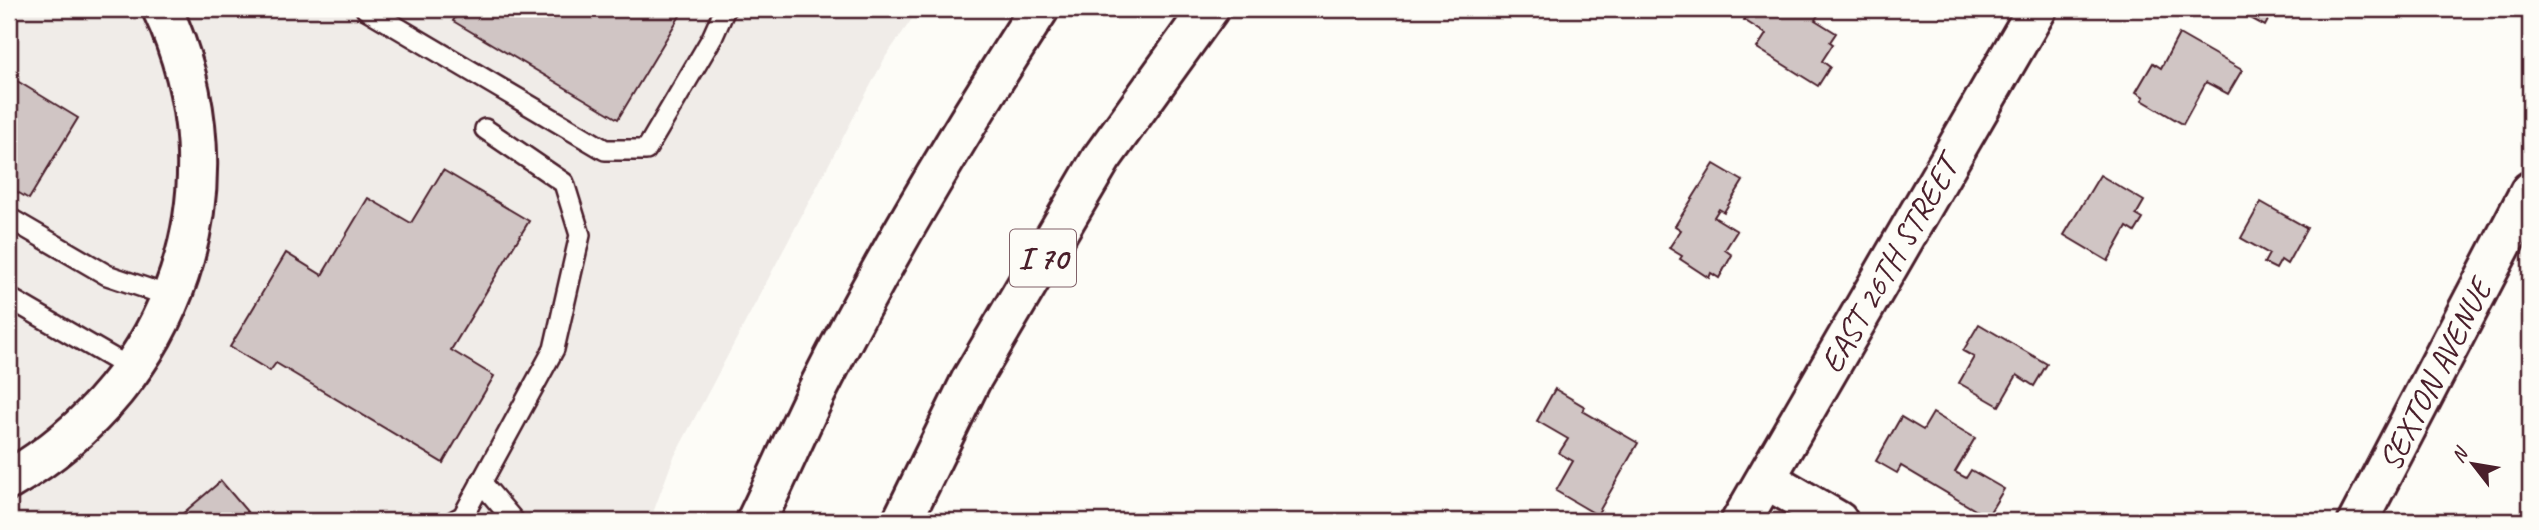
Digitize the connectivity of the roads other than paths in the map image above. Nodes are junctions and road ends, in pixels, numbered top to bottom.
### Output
1 (162, 9) edge
2 (366, 9) edge
3 (725, 9) edge
4 (1039, 9) edge
5 (1209, 9) edge
6 (2037, 9) edge
7 (485, 129) dead end
8 (2530, 191) edge
9 (9, 218) edge
10 (9, 298) edge
11 (164, 312) junction
12 (133, 370) junction
13 (1766, 479) junction
14 (9, 480) edge
15 (481, 482) junction
16 (453, 521) edge
17 (514, 521) edge
18 (757, 521) edge
19 (902, 521) edge
20 (1741, 521) edge
21 (1838, 521) edge
22 (2358, 521) edge

1 - 11 main road
2 - 3 lane
4 - 18 main road
5 - 19 main road, I 70
6 - 13 main road, EAST 26TH STREET
7 - 15 lane
8 - 22 main road, SEXTON AVENUE
9 - 11 lane
10 - 12 lane
11 - 12 main road
12 - 14 main road
13 - 20 main road, EAST 26TH STREET
13 - 21 main road
15 - 16 lane
15 - 17 lane

